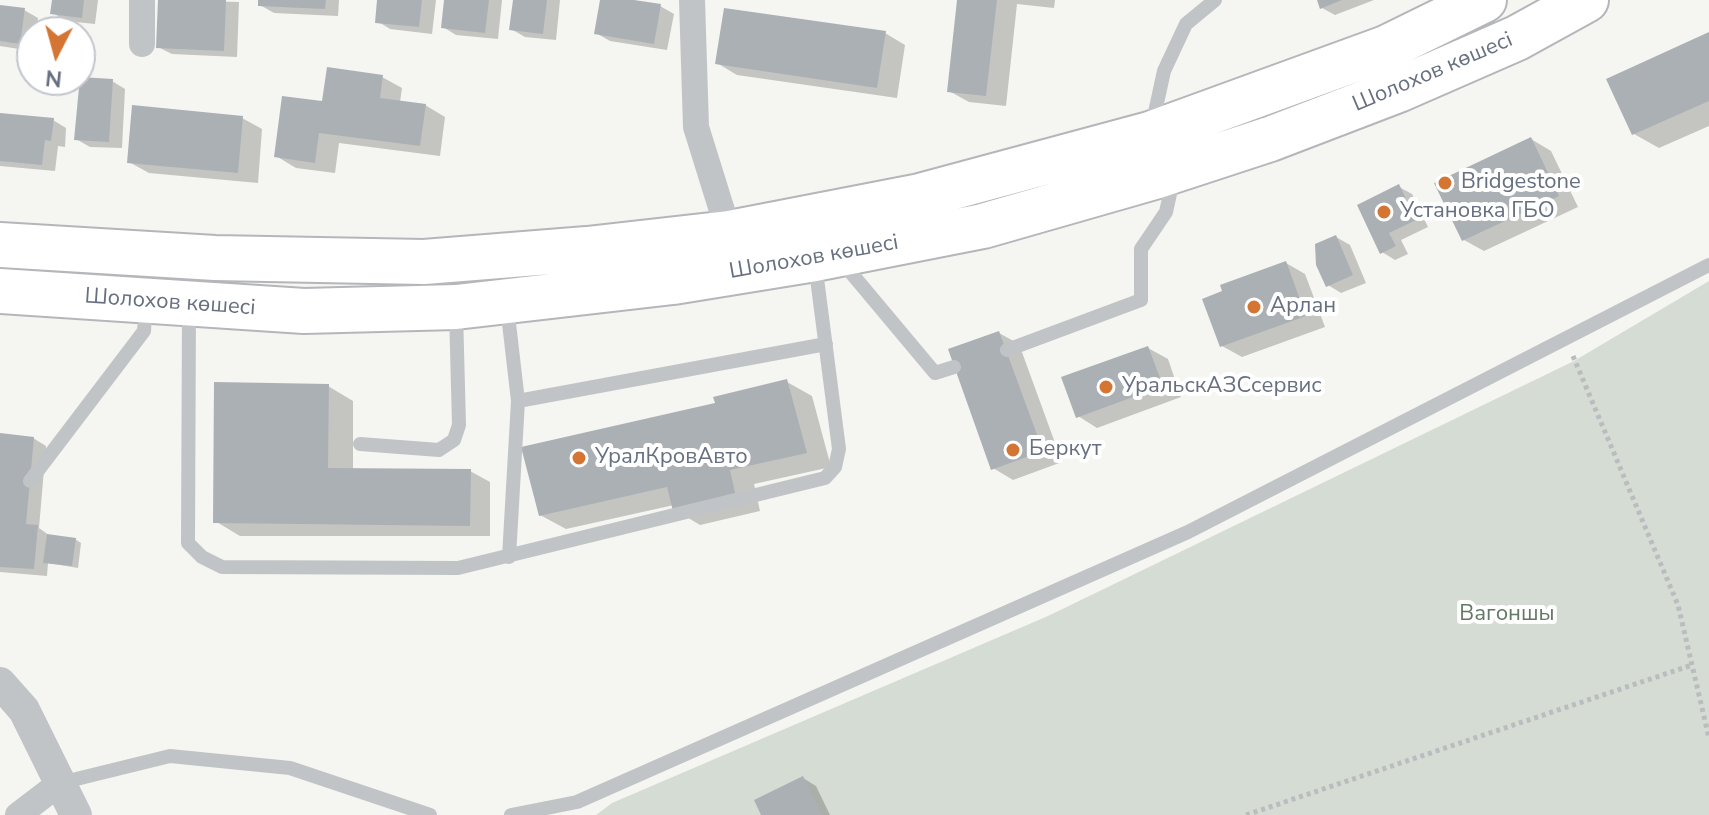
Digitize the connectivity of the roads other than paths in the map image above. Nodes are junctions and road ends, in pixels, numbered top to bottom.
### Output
1 (142, 0) edge
2 (692, 0) edge
3 (1215, 0) edge
4 (1484, 0) edge
5 (1586, 0) edge
6 (1443, 12) edge
7 (142, 44) dead end
8 (1150, 134) junction
9 (1176, 170) junction
10 (729, 233) junction
11 (0, 245) edge
12 (826, 257) junction
13 (1709, 265) edge
14 (0, 291) edge
15 (506, 302) junction
16 (146, 303) junction
17 (189, 305) junction
18 (456, 307) junction
19 (826, 344) junction
20 (1007, 350) dead end
21 (954, 367) dead end
22 (518, 401) junction
23 (360, 444) dead end
24 (30, 481) dead end
25 (509, 557) junction
26 (0, 683) edge
27 (60, 783) junction
28 (18, 815) edge
29 (76, 815) edge
30 (430, 815) edge
31 (511, 815) edge

1 - 7 street
2 - 10 street
3 - 8 lane
4 - 6 highway, Шолохов көшесі
5 - 9 highway, Шолохов көшесі
6 - 8 highway, Шолохов көшесі
8 - 10 highway, Шолохов көшесі
9 - 12 highway, Шолохов көшесі
9 - 20 lane
10 - 11 highway, Шолохов көшесі
12 - 15 highway, Шолохов көшесі
12 - 19 lane
12 - 21 lane
13 - 31 lane
14 - 16 highway, Шолохов көшесі
15 - 18 highway, Шолохов көшесі
15 - 22 lane
16 - 17 highway, Шолохов көшесі
16 - 24 lane
17 - 18 highway, Шолохов көшесі
17 - 25 lane
18 - 23 lane
19 - 22 lane
19 - 25 lane
22 - 25 lane
26 - 27 street
27 - 28 street
27 - 29 street
27 - 30 lane

